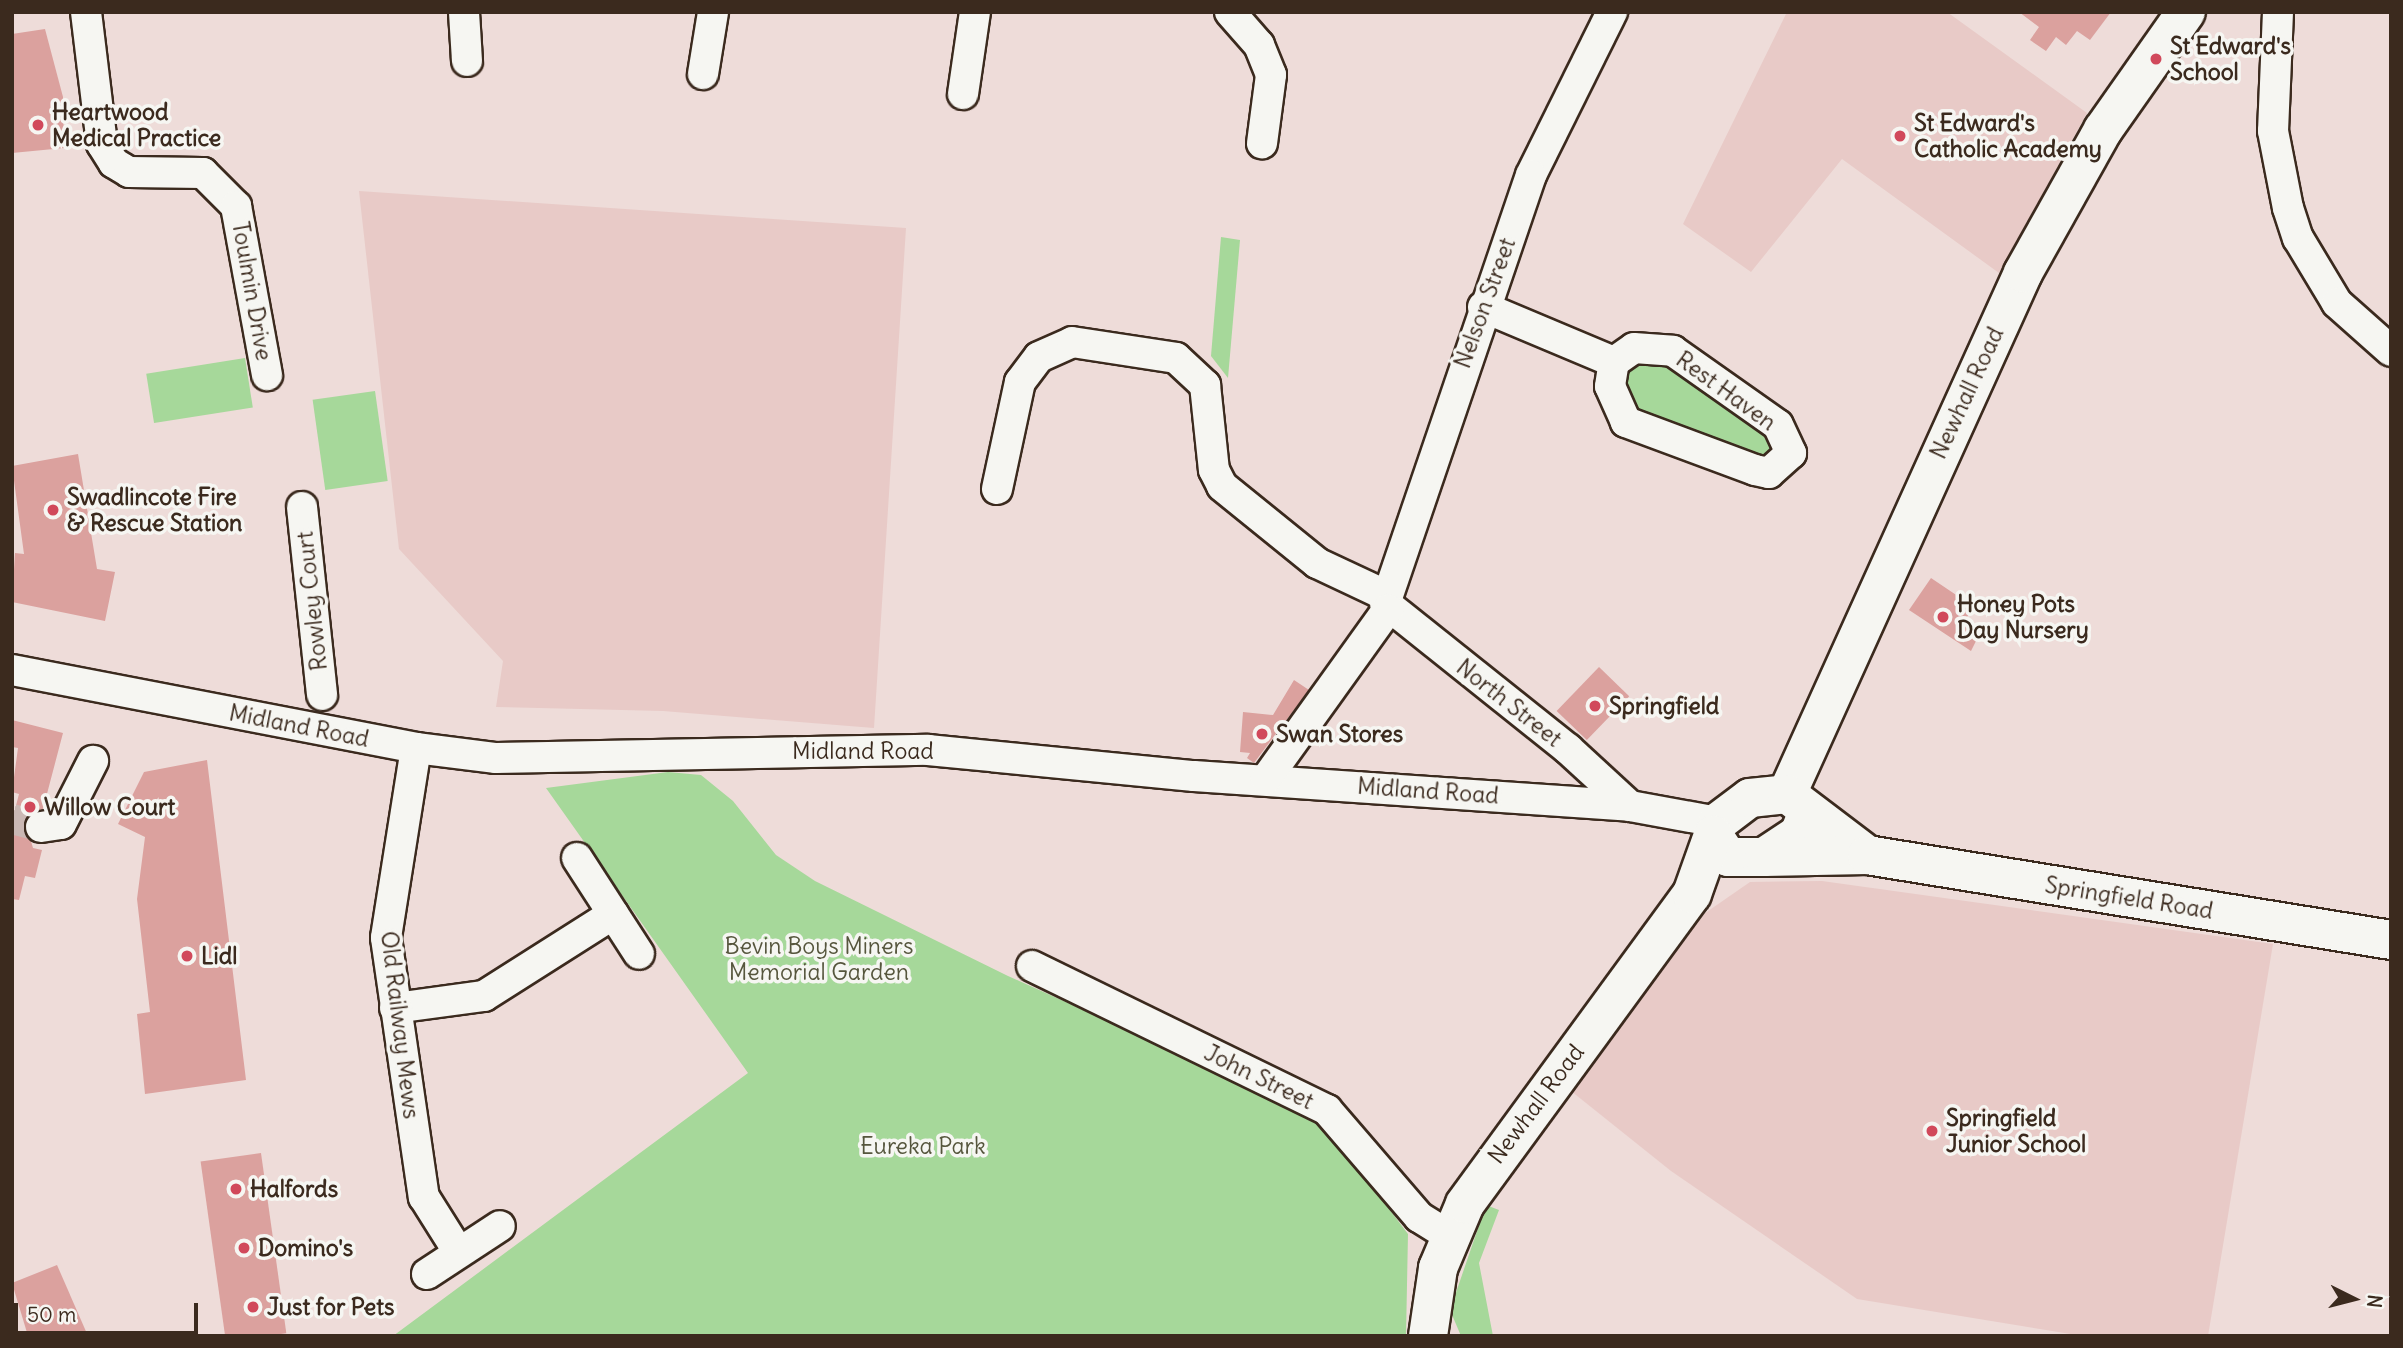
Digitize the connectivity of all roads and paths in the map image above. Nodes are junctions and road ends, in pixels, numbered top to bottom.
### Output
1 (86, 12) edge
2 (464, 12) edge
3 (713, 12) edge
4 (975, 12) edge
5 (1230, 12) edge
6 (1612, 12) edge
7 (2186, 12) edge
8 (2278, 12) edge
9 (467, 61) dead end
10 (704, 74) dead end
11 (963, 94) dead end
12 (1262, 143) dead end
13 (1483, 307) junction
14 (2391, 351) edge
15 (1614, 362) junction
16 (267, 375) dead end
17 (997, 489) dead end
18 (302, 507) dead end
19 (1386, 602) junction
20 (12, 670) edge
21 (322, 695) dead end
22 (416, 748) junction
23 (93, 761) dead end
24 (1266, 779) junction
25 (1797, 804) junction
26 (1630, 806) junction
27 (41, 827) dead end
28 (1715, 828) junction
29 (1867, 855) junction
30 (577, 858) dead end
31 (1754, 858) junction
32 (1692, 894) junction
33 (613, 914) junction
34 (2391, 940) edge
35 (639, 954) dead end
36 (1032, 966) dead end
37 (395, 1008) junction
38 (500, 1226) dead end
39 (1450, 1237) junction
40 (457, 1251) junction
41 (427, 1274) dead end
42 (1428, 1336) edge

1 - 16 street, Toulmin Drive
2 - 9 street
3 - 10 street
4 - 11 street
5 - 12 street
6 - 13 street, Nelson Street
7 - 25 main road, Newhall Road
8 - 14 street
13 - 15 street
13 - 19 street, Nelson Street
15 - 15 street, Rest Haven
17 - 19 street, North Street
18 - 21 street, Rowley Court
19 - 24 street, Nelson Street
19 - 26 street, North Street
20 - 22 street, Midland Road
22 - 24 street, Midland Road
22 - 37 street, Old Railway Mews
23 - 27 street
24 - 26 street, Midland Road
25 - 28 main road
25 - 29 main road, Springfield Road
25 - 31 main road, Newhall Road
26 - 28 street, Midland Road
28 - 31 main road
28 - 32 main road, Newhall Road
29 - 31 main road, Springfield Road
29 - 34 main road, Springfield Road
30 - 33 street
31 - 32 main road, Newhall Road
32 - 39 main road, Newhall Road
33 - 35 street
33 - 37 street
36 - 39 street, John Street
37 - 40 street, Old Railway Mews
38 - 40 street
39 - 42 main road, Newhall Road
40 - 41 street

